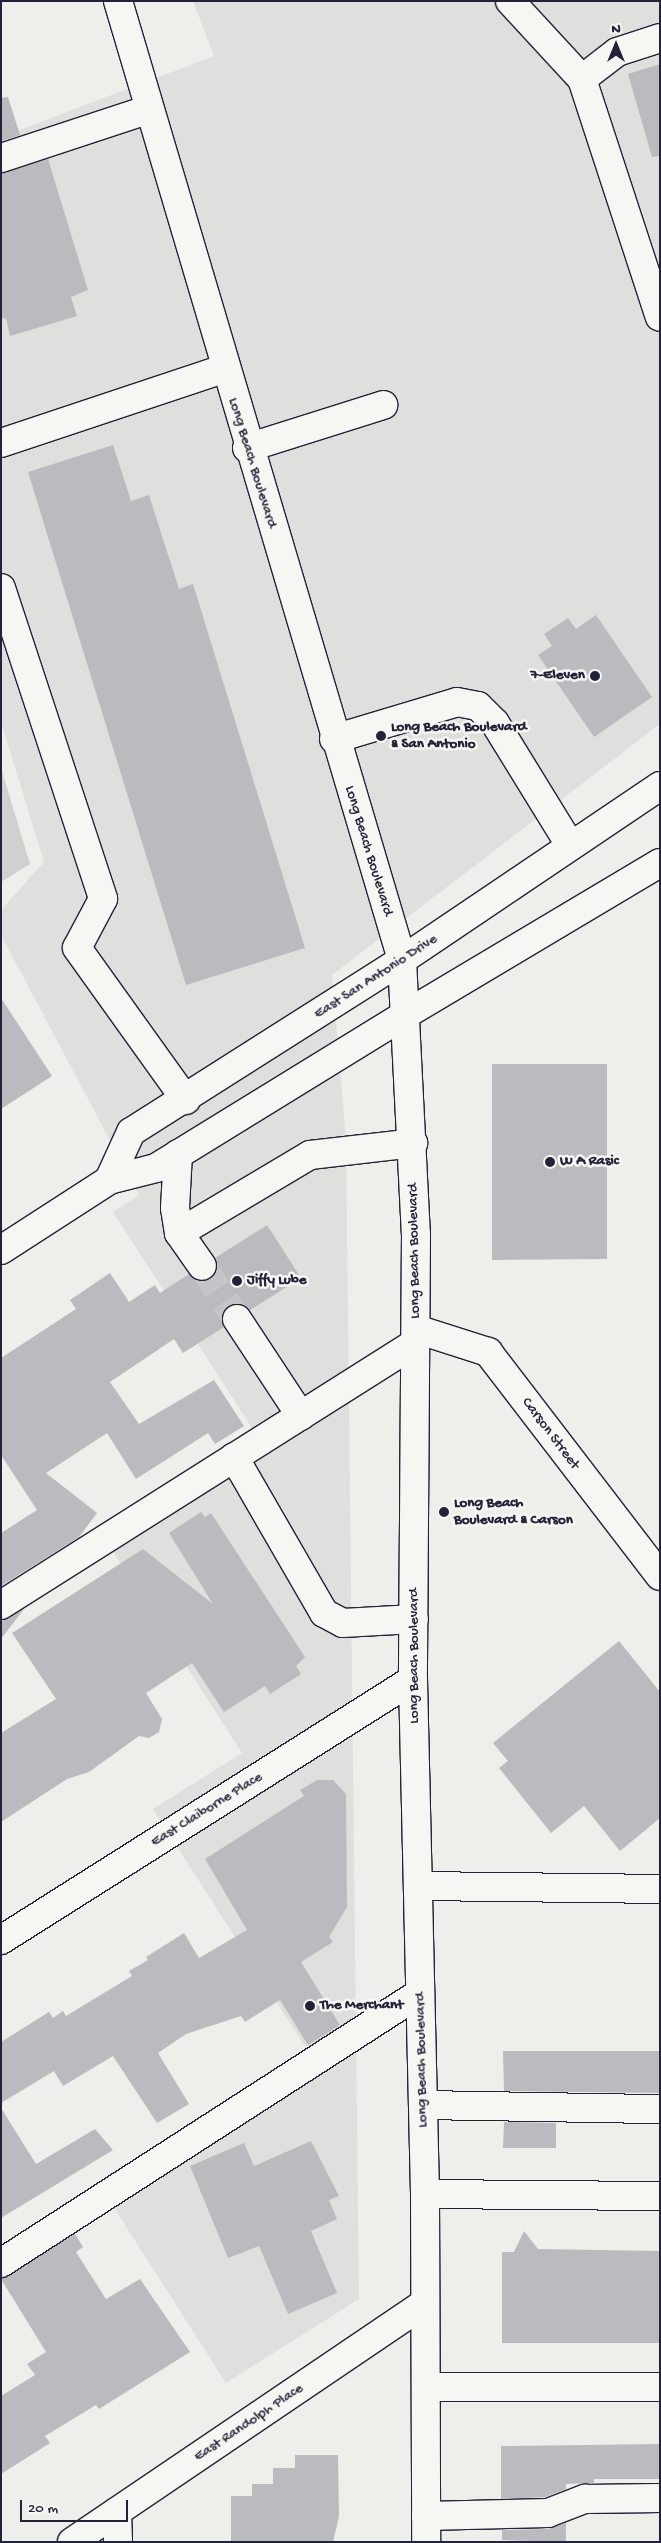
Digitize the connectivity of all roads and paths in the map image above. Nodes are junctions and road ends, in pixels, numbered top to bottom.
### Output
1 (118, 1) edge
2 (510, 1) edge
3 (660, 38) edge
4 (582, 79) junction
5 (147, 110) junction
6 (1, 158) edge
7 (660, 317) edge
8 (224, 369) junction
9 (383, 405) dead end
10 (1, 443) edge
11 (247, 448) junction
12 (1, 588) edge
13 (334, 739) junction
14 (660, 786) edge
15 (570, 845) junction
16 (660, 863) edge
17 (402, 960) junction
18 (408, 1013) junction
19 (186, 1100) junction
20 (413, 1143) junction
21 (178, 1154) junction
22 (110, 1180) junction
23 (179, 1233) junction
24 (1, 1250) edge
25 (202, 1266) tunnel mouth
26 (237, 1319) tunnel mouth
27 (416, 1336) junction
28 (301, 1416) junction
29 (234, 1457) junction
30 (660, 1576) edge
31 (1, 1605) edge
32 (414, 1619) junction
33 (413, 1680) junction
34 (419, 1886) junction
35 (660, 1889) edge
36 (1, 1940) edge
37 (420, 1993) junction
38 (423, 2105) junction
39 (660, 2109) edge
40 (425, 2194) junction
41 (660, 2196) edge
42 (1, 2263) edge
43 (425, 2303) junction
44 (426, 2387) junction
45 (660, 2387) edge
46 (660, 2498) edge
47 (117, 2512) junction
48 (426, 2529) edge
49 (72, 2542) edge
50 (118, 2542) edge

1 - 5 main road, Long Beach Boulevard
2 - 4 main road
3 - 4 main road
4 - 7 main road
5 - 6 main road
5 - 8 main road, Long Beach Boulevard
8 - 10 main road
8 - 11 main road, Long Beach Boulevard
9 - 11 main road
11 - 13 main road, Long Beach Boulevard
12 - 19 main road
13 - 15 main road
13 - 17 main road, Long Beach Boulevard
14 - 15 main road, East San Antonio Drive
15 - 17 main road, East San Antonio Drive
16 - 18 main road
17 - 18 main road, Long Beach Boulevard
17 - 19 main road, East San Antonio Drive
18 - 20 main road, Long Beach Boulevard
18 - 21 main road
19 - 22 main road, East San Antonio Drive
20 - 23 main road
20 - 27 main road, Long Beach Boulevard
21 - 22 main road
21 - 23 main road
22 - 24 main road
23 - 25 main road
26 - 28 main road
27 - 28 main road
27 - 30 main road, Carson Street
27 - 32 main road, Long Beach Boulevard
28 - 29 main road
29 - 31 main road
29 - 32 main road
32 - 33 main road, Long Beach Boulevard
33 - 34 main road, Long Beach Boulevard
33 - 36 main road, East Claiborne Place
34 - 35 main road
34 - 37 main road, Long Beach Boulevard
37 - 38 main road, Long Beach Boulevard
37 - 42 main road
38 - 39 main road
38 - 40 main road, Long Beach Boulevard
40 - 41 main road
40 - 43 main road, Long Beach Boulevard
43 - 44 main road, Long Beach Boulevard
43 - 47 main road, East Randolph Place
44 - 45 main road
44 - 48 main road, Long Beach Boulevard
46 - 48 main road
47 - 49 main road, East Randolph Place
47 - 50 main road

